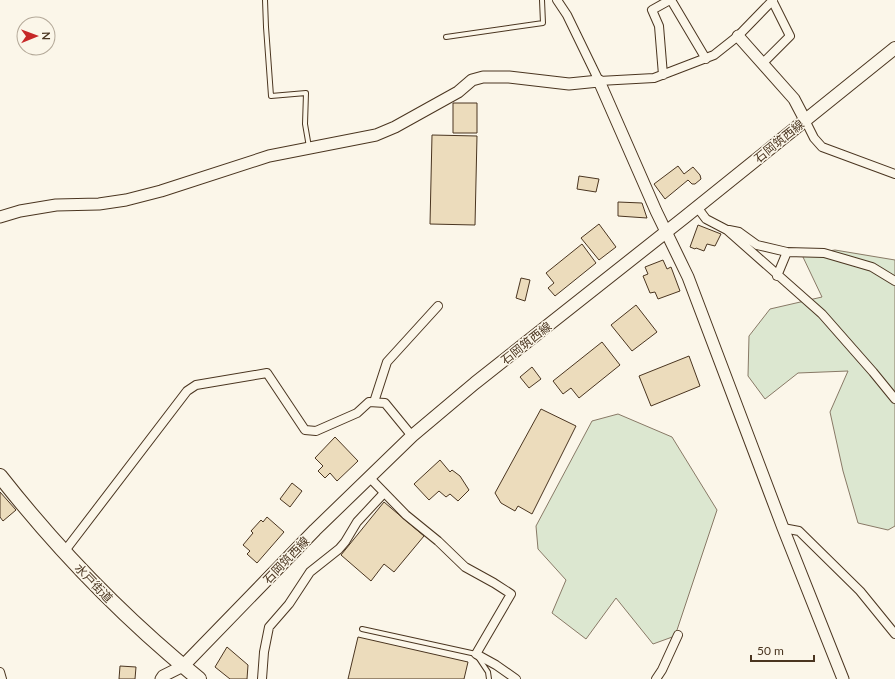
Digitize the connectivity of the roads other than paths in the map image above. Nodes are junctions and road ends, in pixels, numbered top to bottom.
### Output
1 (266, 0) edge
2 (542, 0) edge
3 (557, 0) edge
4 (670, 0) edge
5 (773, 0) edge
6 (738, 36) junction
7 (446, 37) dead end
8 (895, 48) edge
9 (706, 58) junction
10 (764, 62) dead end
11 (663, 75) junction
12 (598, 81) junction
13 (805, 120) junction
14 (309, 147) junction
15 (895, 174) edge
16 (697, 207) junction
17 (0, 217) edge
18 (727, 230) junction
19 (666, 232) junction
20 (787, 252) junction
21 (777, 276) junction
22 (895, 281) edge
23 (438, 306) dead end
24 (895, 399) edge
25 (374, 402) junction
26 (412, 436) junction
27 (0, 476) edge
28 (369, 477) junction
29 (384, 493) junction
30 (783, 528) junction
31 (64, 552) junction
32 (362, 629) dead end
33 (895, 634) edge
34 (678, 635) dead end
35 (476, 654) junction
36 (183, 666) junction
37 (0, 672) edge
38 (2, 679) edge
39 (160, 679) edge
40 (176, 679) edge
41 (199, 679) edge
42 (262, 679) edge
43 (489, 679) edge
44 (516, 679) edge
45 (656, 679) edge
46 (843, 679) edge

1 - 14 lane
2 - 7 lane
3 - 12 street
4 - 9 street
4 - 11 street
5 - 6 street
5 - 10 street
6 - 9 street
6 - 13 street
8 - 13 main road, 石岡筑西線
9 - 11 street
11 - 12 street
12 - 14 street
12 - 19 street
13 - 15 street
13 - 16 main road, 石岡筑西線
14 - 17 street
16 - 18 street
16 - 19 main road, 石岡筑西線
18 - 20 street
18 - 21 street
19 - 26 main road, 石岡筑西線
19 - 30 street
20 - 21 street
20 - 22 street
21 - 24 street
23 - 25 street
25 - 26 street
25 - 31 street
26 - 28 main road, 石岡筑西線
27 - 31 highway, 水戸街道
28 - 29 street
28 - 36 main road, 石岡筑西線
29 - 35 street
29 - 42 street
30 - 33 street
30 - 46 street
31 - 36 highway, 水戸街道
32 - 35 lane
34 - 45 street
35 - 43 lane
35 - 44 street
36 - 39 street
36 - 40 street
36 - 41 highway, 水戸街道
37 - 38 street

